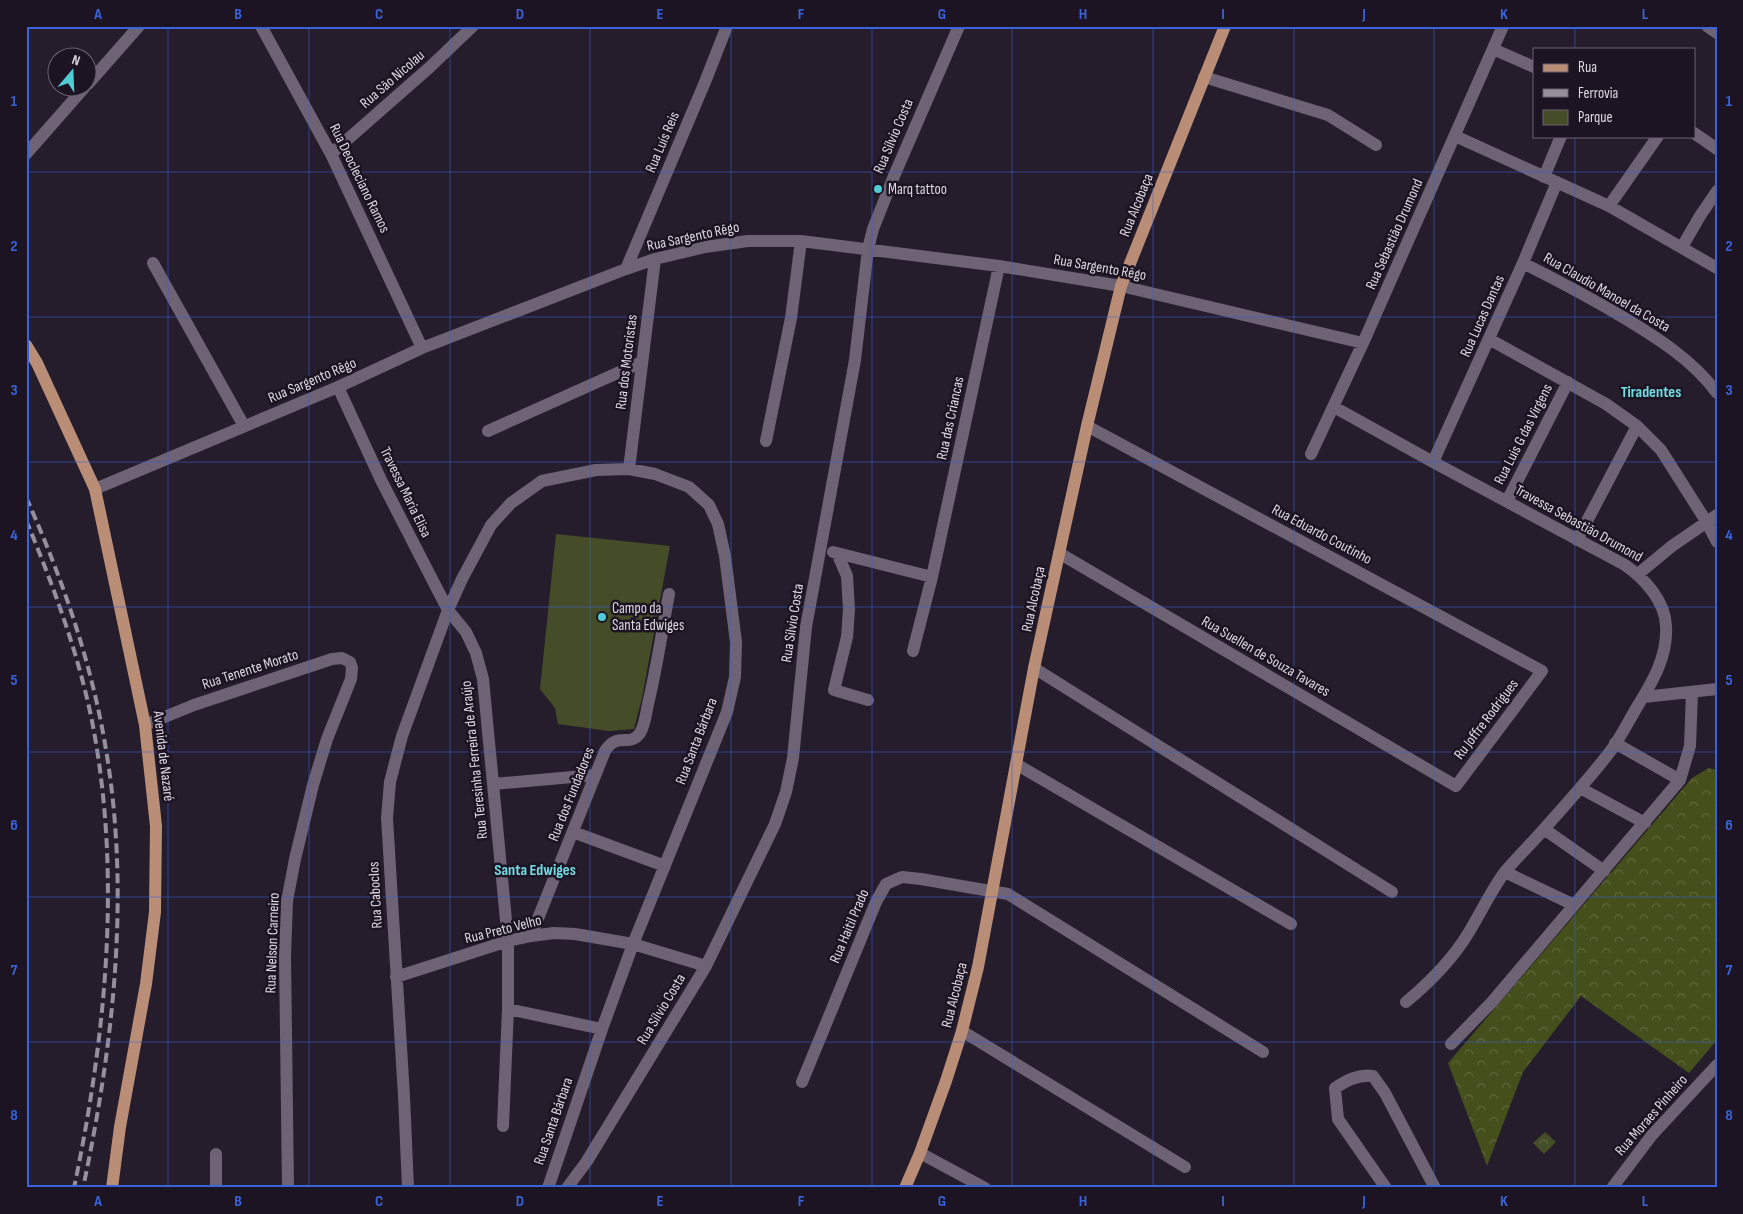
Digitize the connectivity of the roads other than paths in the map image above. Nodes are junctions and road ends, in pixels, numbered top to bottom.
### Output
1 (139, 26) edge
2 (261, 26) edge
3 (473, 26) edge
4 (727, 26) edge
5 (959, 26) edge
6 (1225, 26) edge
7 (1503, 26) edge
8 (1707, 26) edge
9 (1717, 33) edge
10 (1493, 49) junction
11 (1533, 67) edge
12 (98, 73) edge
13 (1204, 77) junction
14 (75, 98) edge
15 (1696, 134) edge
16 (1455, 136) junction
17 (1561, 138) edge
18 (1657, 138) edge
19 (1376, 145) dead end
20 (1717, 149) edge
21 (26, 154) edge
22 (331, 154) junction
23 (1544, 176) junction
24 (1557, 182) junction
25 (1717, 191) edge
26 (1609, 206) junction
27 (801, 241) junction
28 (1682, 247) junction
29 (868, 249) junction
30 (655, 259) junction
31 (153, 263) dead end
32 (1523, 263) junction
33 (999, 266) junction
34 (1717, 268) edge
35 (626, 269) junction
36 (1121, 286) junction
37 (1489, 339) junction
38 (1363, 343) junction
39 (26, 346) edge
40 (422, 348) junction
41 (642, 362) junction
42 (1568, 382) junction
43 (338, 387) junction
44 (1717, 393) edge
45 (1334, 407) junction
46 (244, 426) junction
47 (1087, 426) junction
48 (1637, 426) junction
49 (488, 431) dead end
50 (766, 441) dead end
51 (1311, 454) dead end
52 (1433, 462) junction
53 (629, 469) junction
54 (95, 489) junction
55 (1508, 501) junction
56 (1711, 518) edge
57 (1577, 540) junction
58 (1717, 542) edge
59 (820, 549) junction
60 (837, 553) junction
61 (1059, 553) junction
62 (1638, 574) junction
63 (932, 577) junction
64 (668, 594) dead end
65 (448, 610) junction
66 (913, 651) dead end
67 (1034, 668) junction
68 (1542, 671) joint
69 (351, 679) joint
70 (1717, 688) edge
71 (1692, 692) junction
72 (1644, 697) junction
73 (868, 700) dead end
74 (145, 725) junction
75 (1615, 743) junction
76 (1016, 764) junction
77 (595, 775) junction
78 (1680, 780) junction
79 (493, 784) junction
80 (1456, 786) joint
81 (1580, 788) junction
82 (1644, 823) junction
83 (1544, 829) junction
84 (573, 832) junction
85 (665, 866) junction
86 (1604, 871) junction
87 (1505, 872) junction
88 (991, 892) junction
89 (1392, 892) dead end
90 (1574, 905) junction
91 (1291, 924) dead end
92 (531, 936) junction
93 (508, 941) junction
94 (633, 944) junction
95 (706, 966) junction
96 (396, 977) junction
97 (1406, 1002) dead end
98 (508, 1009) junction
99 (602, 1029) junction
100 (962, 1031) junction
101 (1451, 1044) dead end
102 (1263, 1052) dead end
103 (1717, 1065) edge
104 (802, 1082) dead end
105 (503, 1126) dead end
106 (920, 1152) junction
107 (216, 1154) dead end
108 (1185, 1168) dead end
109 (112, 1188) edge
110 (216, 1188) edge
111 (288, 1188) edge
112 (408, 1188) edge
113 (548, 1188) edge
114 (567, 1188) edge
115 (905, 1188) edge
116 (985, 1188) edge
117 (1386, 1188) edge
118 (1436, 1188) edge
119 (1612, 1188) edge

1 - 12 street
2 - 22 street, Rua Deocleciano Ramos
3 - 22 street, Rua São Nicolau
4 - 35 street, Rua Luís Reis
5 - 29 street, Rua Sílvio Costa
6 - 13 main road, Rua Alcobaça
7 - 10 street, Rua Sebastião Drumond
8 - 9 street
10 - 11 street
10 - 16 street, Rua Sebastião Drumond
13 - 19 street
13 - 36 main road, Rua Alcobaça
14 - 21 street
15 - 20 street
16 - 23 street
16 - 38 street, Rua Sebastião Drumond
17 - 23 street
18 - 26 street
22 - 40 street, Rua Deocleciano Ramos
23 - 24 street
24 - 26 street
24 - 32 street, Rua Lucas Dantas
25 - 28 street
26 - 28 street
27 - 29 street, Rua Sargento Rêgo
27 - 30 street, Rua Sargento Rêgo
27 - 50 street
28 - 34 street
29 - 33 street, Rua Sargento Rêgo
29 - 59 street, Rua Sílvio Costa
30 - 35 street, Rua Sargento Rêgo
30 - 41 street, Rua dos Motoristas
31 - 46 street
32 - 37 street, Rua Lucas Dantas
32 - 44 street, Rua Claudio Manoel da Costa
33 - 36 street, Rua Sargento Rêgo
33 - 63 street, Rua das Criancas
35 - 40 street, Rua Sargento Rêgo
36 - 38 street, Rua Sargento Rêgo
36 - 47 main road, Rua Alcobaça
37 - 42 street
37 - 52 street, Rua Lucas Dantas
38 - 45 street, Rua Sebastião Drumond
39 - 54 main road, Avenida de Nazaré
40 - 43 street, Rua Sargento Rêgo
41 - 49 street
41 - 53 street, Rua dos Motoristas
42 - 48 street
42 - 55 street, Rua Luis G das Virgens
43 - 46 street, Rua Sargento Rêgo
43 - 65 street, Travessa Maria Elisa
45 - 51 street, Rua Sebastião Drumond
45 - 52 street, Travessa Sebastião Drumond
46 - 54 street, Rua Sargento Rêgo
47 - 61 main road, Rua Alcobaça
47 - 68 street, Rua Eduardo Coutinho
48 - 56 street
48 - 57 street
52 - 55 street, Travessa Sebastião Drumond
53 - 65 street, Rua Santa Bárbara
53 - 85 street, Rua Santa Bárbara
54 - 74 main road, Avenida de Nazaré
55 - 57 street, Travessa Sebastião Drumond
56 - 58 street
56 - 62 street
57 - 62 street, Travessa Sebastião Drumond
59 - 60 street
59 - 95 street, Rua Sílvio Costa
60 - 63 street
60 - 73 street
61 - 67 main road, Rua Alcobaça
61 - 80 street, Rua Suellen de Souza Tavares
62 - 72 street, Travessa Sebastião Drumond
63 - 66 street, Rua das Criancas
64 - 77 street, Rua dos Fundadores
65 - 79 street, Rua Teresinha Ferreira de Araújo
65 - 96 street, Rua Caboclos
67 - 76 main road, Rua Alcobaça
67 - 89 street
68 - 80 street, Ru Joffre Rodrigues
69 - 74 street, Rua Tenente Morato
69 - 111 street, Rua Nelson Carneiro
70 - 71 street
71 - 72 street
71 - 78 street
72 - 75 street, Travessa Sebastião Drumond
74 - 109 main road, Avenida de Nazaré
75 - 78 street
75 - 81 street, Travessa Sebastião Drumond
76 - 88 main road, Rua Alcobaça
76 - 91 street
77 - 79 street
77 - 84 street, Rua dos Fundadores
78 - 82 street
79 - 93 street, Rua Teresinha Ferreira de Araújo
81 - 82 street
81 - 83 street, Travessa Sebastião Drumond
82 - 86 street
83 - 86 street
83 - 87 street, Travessa Sebastião Drumond
84 - 85 street
84 - 92 street, Rua dos Fundadores
85 - 94 street, Rua Santa Bárbara
86 - 90 street
87 - 90 street
87 - 97 street, Travessa Sebastião Drumond
88 - 100 main road, Rua Alcobaça
88 - 102 street, Rua Haitil Prado
88 - 104 street, Rua Haitil Prado
90 - 101 street
92 - 93 street, Rua Preto Velho
92 - 94 street, Rua Preto Velho
93 - 96 street, Rua Preto Velho
93 - 98 street, Rua Teresinha Ferreira de Araújo
94 - 95 street, Rua Preto Velho
94 - 99 street, Rua Santa Bárbara
95 - 114 street, Rua Sílvio Costa
96 - 112 street, Rua Caboclos
98 - 99 street
98 - 105 street, Rua Teresinha Ferreira de Araújo
99 - 113 street, Rua Santa Bárbara
100 - 106 main road, Rua Alcobaça
100 - 108 street
103 - 119 street, Rua Moraes Pinheiro
106 - 115 main road, Rua Alcobaça
106 - 116 street
107 - 110 street
117 - 118 street

